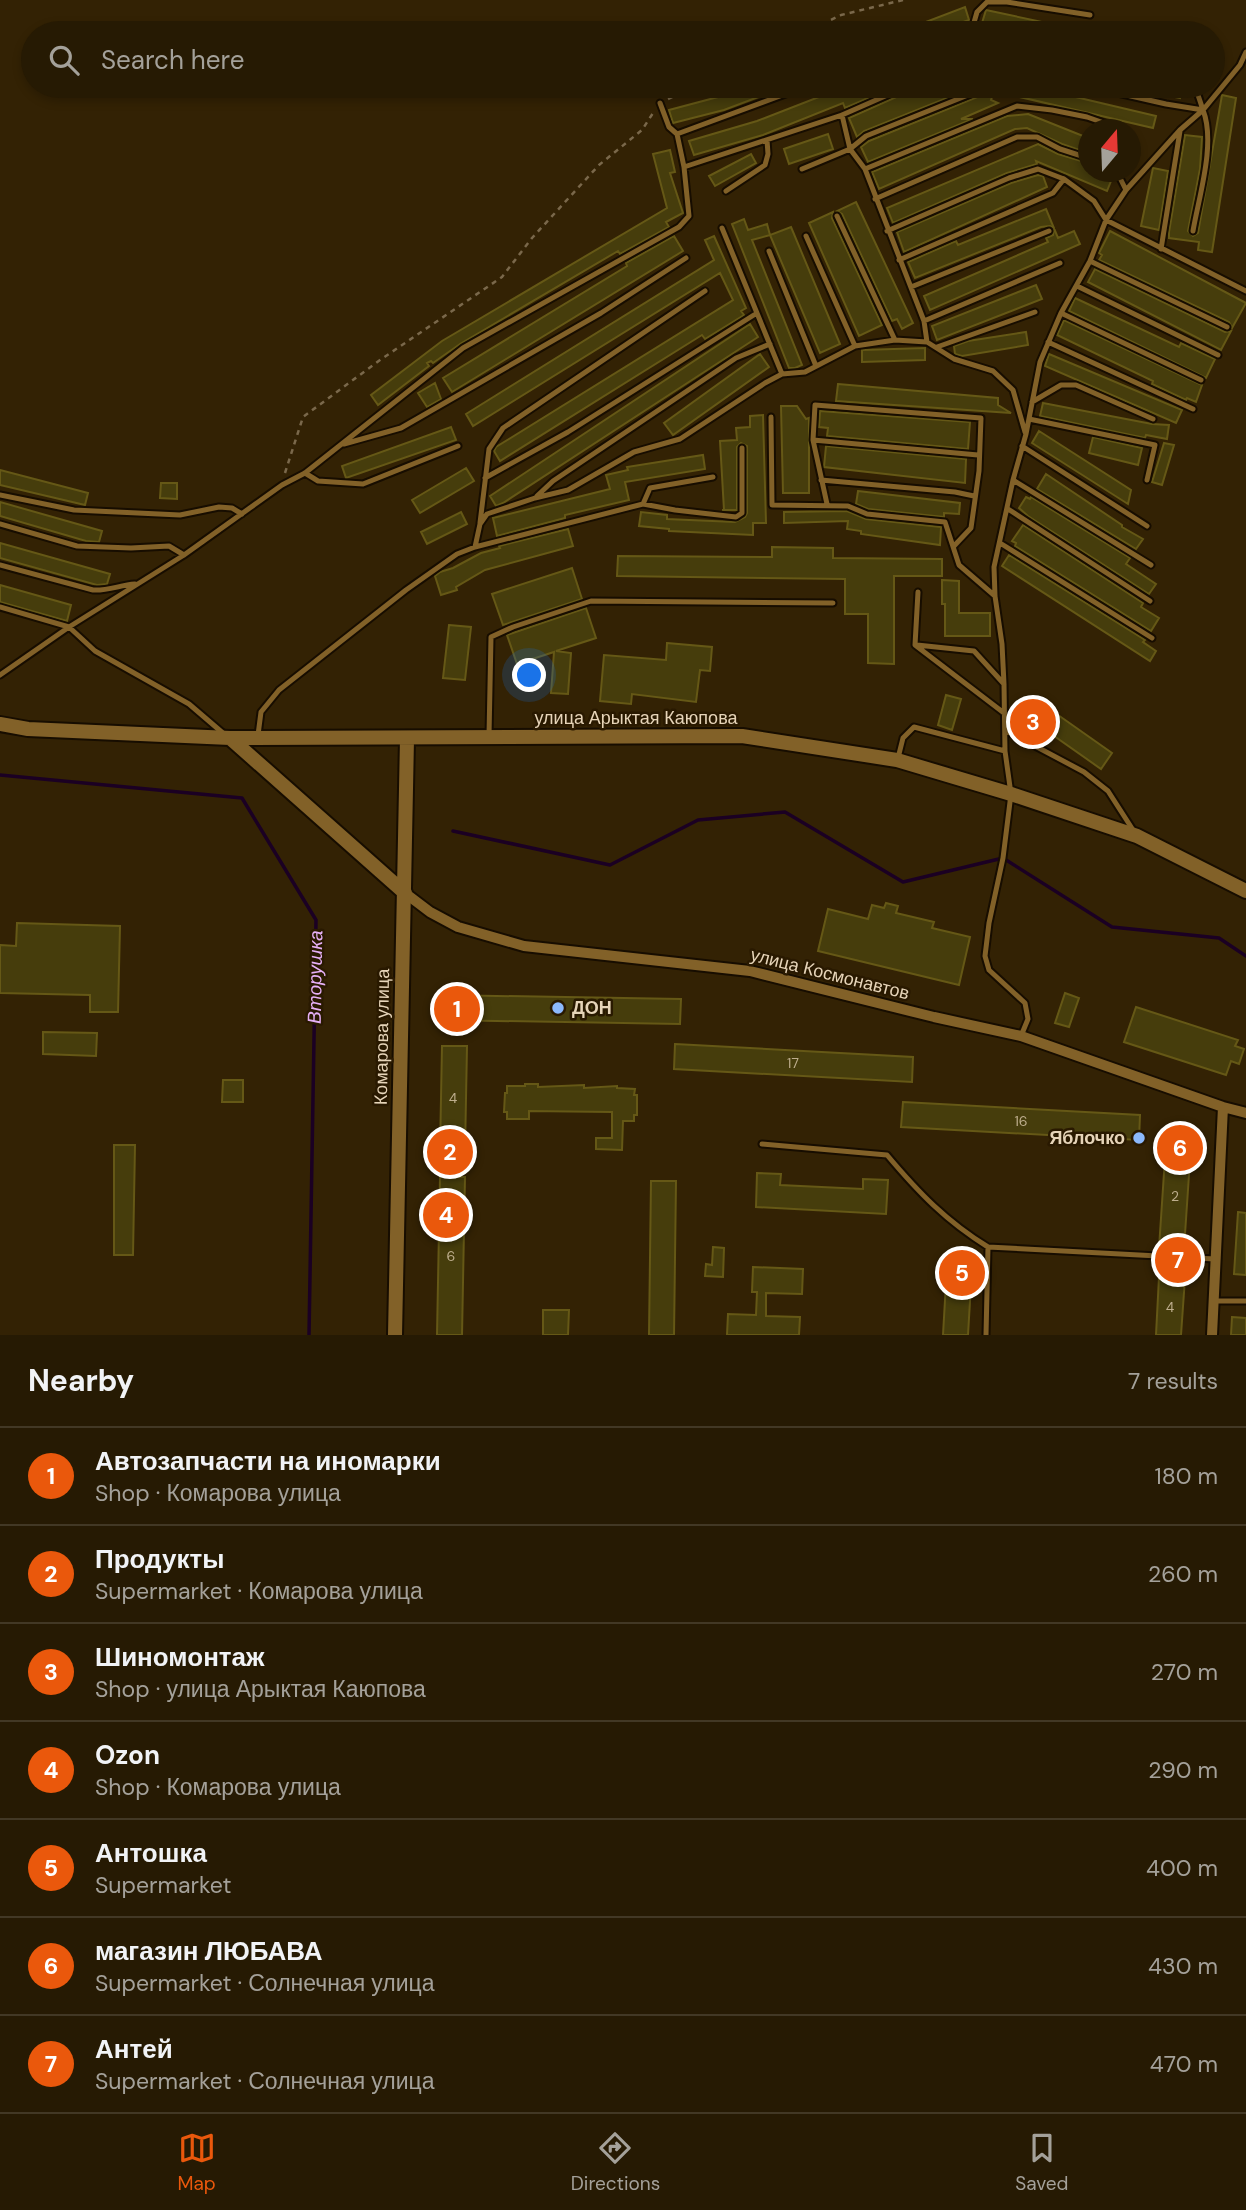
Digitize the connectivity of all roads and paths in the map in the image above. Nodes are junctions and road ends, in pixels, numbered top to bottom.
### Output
1 (903, 0) edge
2 (1090, 15) dead end
3 (829, 21) edge
4 (974, 21) edge
5 (1246, 52) edge
6 (1225, 83) edge
7 (671, 98) edge
8 (774, 98) edge
9 (881, 98) edge
10 (961, 98) edge
11 (1140, 98) edge
12 (1199, 98) edge
13 (1213, 98) edge
14 (660, 103) junction
15 (1203, 110) junction
16 (842, 115) junction
17 (1087, 119) edge
18 (1180, 130) junction
19 (677, 134) junction
20 (767, 139) junction
21 (850, 149) junction
22 (1078, 155) edge
23 (684, 167) junction
24 (802, 169) dead end
25 (865, 169) junction
26 (1064, 179) junction
27 (1122, 182) edge
28 (1126, 190) junction
29 (726, 191) dead end
30 (875, 199) junction
31 (837, 216) dead end
32 (1106, 220) junction
33 (722, 229) dead end
34 (887, 231) junction
35 (1049, 231) dead end
36 (1193, 231) dead end
37 (806, 236) dead end
38 (1161, 248) junction
39 (769, 251) dead end
40 (686, 258) dead end
41 (899, 260) junction
42 (1090, 261) junction
43 (1060, 263) dead end
44 (1077, 286) junction
45 (911, 287) junction
46 (705, 291) dead end
47 (1246, 291) edge
48 (1035, 312) dead end
49 (757, 313) junction
50 (1061, 313) junction
51 (924, 321) junction
52 (1227, 327) dead end
53 (895, 340) junction
54 (927, 341) junction
55 (1048, 342) junction
56 (770, 345) junction
57 (855, 346) junction
58 (937, 347) junction
59 (1218, 355) dead end
60 (816, 366) junction
61 (782, 374) junction
62 (1200, 380) dead end
63 (1032, 402) junction
64 (1193, 409) dead end
65 (771, 417) dead end
66 (1029, 419) junction
67 (1153, 419) dead end
68 (1026, 434) junction
69 (813, 440) junction
70 (341, 445) junction
71 (458, 446) dead end
72 (1022, 446) junction
73 (743, 448) dead end
74 (978, 455) junction
75 (305, 473) junction
76 (713, 477) dead end
77 (485, 478) junction
78 (821, 480) junction
79 (1013, 480) junction
80 (1147, 480) dead end
81 (282, 485) junction
82 (0, 495) edge
83 (974, 496) junction
84 (535, 498) junction
85 (643, 503) junction
86 (827, 504) junction
87 (1008, 509) junction
88 (242, 514) junction
89 (0, 524) edge
90 (480, 524) junction
91 (1147, 526) dead end
92 (1000, 543) junction
93 (954, 546) junction
94 (475, 547) junction
95 (184, 555) junction
96 (0, 565) edge
97 (1151, 565) dead end
98 (138, 584) junction
99 (918, 592) dead end
100 (995, 596) junction
101 (1150, 601) dead end
102 (833, 603) dead end
103 (0, 607) edge
104 (69, 627) junction
105 (1152, 638) dead end
106 (915, 645) junction
107 (0, 675) edge
108 (1004, 684) junction
109 (1004, 713) junction
110 (0, 724) edge
111 (1006, 730) junction
112 (230, 738) junction
113 (258, 738) junction
114 (489, 738) junction
115 (407, 739) junction
116 (1005, 751) junction
117 (897, 760) junction
118 (1011, 794) junction
119 (1137, 836) junction
120 (1246, 891) edge
121 (405, 893) junction
122 (1021, 1035) junction
123 (1223, 1107) junction
124 (1246, 1113) edge
125 (762, 1143) dead end
126 (988, 1247) junction
127 (1215, 1259) junction
128 (1214, 1301) junction
129 (1246, 1301) edge
130 (395, 1335) edge
131 (986, 1335) edge
132 (1212, 1335) edge

1 - 3 path
2 - 4 lane
5 - 6 lane
7 - 14 path
8 - 19 lane
9 - 16 lane
10 - 21 lane
11 - 15 lane
12 - 15 lane
13 - 15 lane
14 - 19 lane
14 - 81 path
15 - 18 lane
15 - 36 lane
16 - 20 lane
16 - 21 lane
17 - 25 lane
18 - 28 lane
18 - 38 lane
19 - 23 lane
20 - 23 lane
20 - 29 lane
21 - 24 lane
21 - 25 lane
22 - 30 lane
23 - 70 lane
25 - 30 lane
26 - 32 lane
26 - 34 lane
26 - 41 lane
27 - 28 lane
28 - 32 lane
30 - 34 lane
31 - 53 lane
32 - 38 lane
32 - 42 lane
33 - 49 lane
34 - 41 lane
35 - 45 lane
37 - 57 lane
38 - 47 lane
39 - 60 lane
40 - 70 lane
41 - 45 lane
42 - 44 lane
42 - 52 lane
43 - 51 lane
44 - 50 lane
44 - 59 lane
45 - 51 lane
46 - 77 lane
48 - 58 lane
49 - 56 lane
49 - 77 lane
50 - 55 lane
50 - 62 lane
51 - 54 lane
53 - 54 lane
53 - 57 lane
54 - 58 lane
55 - 63 lane
55 - 64 lane
56 - 61 lane
56 - 84 lane
57 - 60 lane
58 - 68 lane
60 - 61 lane
61 - 84 lane
63 - 66 lane
63 - 67 lane
65 - 86 lane
66 - 68 lane
66 - 80 lane
68 - 72 lane
69 - 74 lane
69 - 74 lane
69 - 78 lane
70 - 75 lane
71 - 75 lane
72 - 79 lane
72 - 91 lane
73 - 85 lane
74 - 83 lane
75 - 81 lane
76 - 85 lane
77 - 90 lane
78 - 83 lane
78 - 86 lane
79 - 87 lane
79 - 97 lane
81 - 88 lane
82 - 88 lane
83 - 93 lane
84 - 90 lane
85 - 94 lane
86 - 93 lane
87 - 92 lane
87 - 101 lane
88 - 95 lane
89 - 95 lane
90 - 94 lane
92 - 100 lane
92 - 105 lane
93 - 100 lane
94 - 113 lane
95 - 98 lane
96 - 98 lane
98 - 104 lane
99 - 106 lane
100 - 108 lane
102 - 114 lane
103 - 104 lane
104 - 107 lane
104 - 112 lane
106 - 108 lane
106 - 109 lane
108 - 109 lane
109 - 111 lane
110 - 112 street, улица Арыктая Каюпова
111 - 116 lane
111 - 119 lane
112 - 113 street, улица Арыктая Каюпова
112 - 121 street
113 - 115 street, улица Арыктая Каюпова
114 - 115 street, улица Арыктая Каюпова
114 - 117 street, улица Арыктая Каюпова
115 - 121 street, Комарова улица
116 - 117 lane
116 - 118 lane
117 - 118 street, улица Арыктая Каюпова
118 - 119 street, улица Арыктая Каюпова
118 - 122 lane
119 - 120 street, улица Арыктая Каюпова
121 - 122 street, улица Космонавтов
121 - 130 street, Комарова улица
122 - 123 street, улица Космонавтов
123 - 124 street, улица Космонавтов
123 - 127 street
125 - 126 lane
126 - 127 lane
126 - 131 lane
127 - 128 street
128 - 129 lane
128 - 132 street

